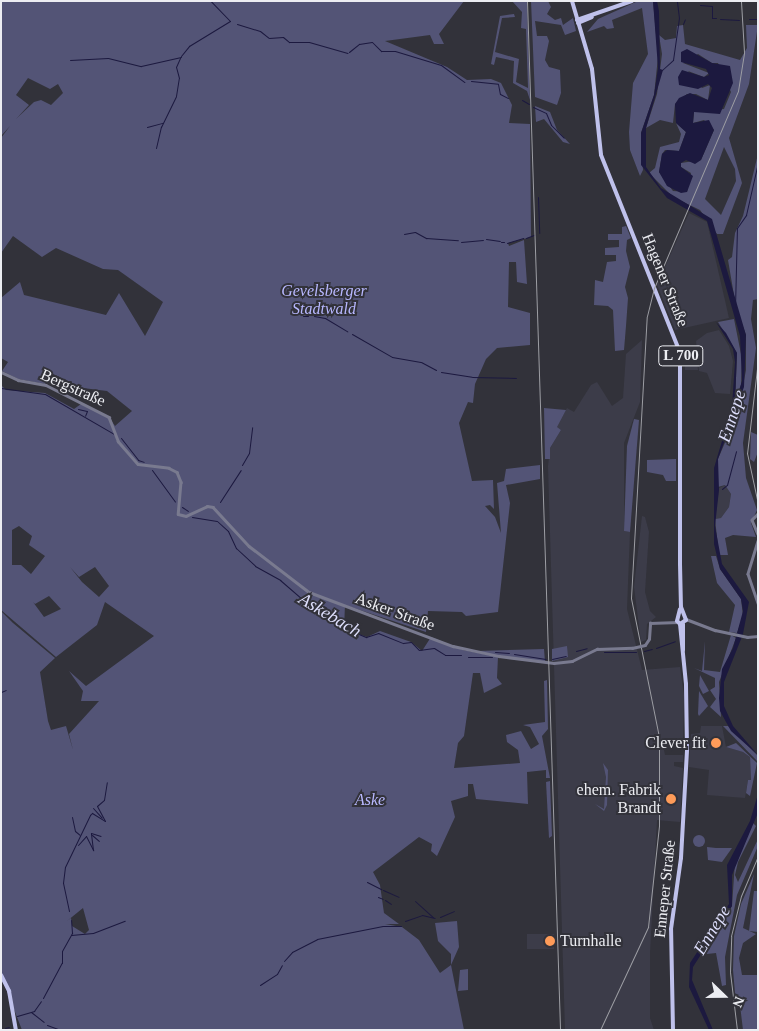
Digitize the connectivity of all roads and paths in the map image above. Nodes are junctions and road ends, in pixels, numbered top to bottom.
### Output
1 (572, 1) edge
2 (632, 1) edge
3 (592, 17) junction
4 (587, 21) junction
5 (578, 22) junction
6 (581, 33) junction
7 (1, 372) edge
8 (170, 468) joint
9 (757, 515) edge
10 (758, 534) edge
11 (758, 541) edge
12 (758, 602) edge
13 (682, 620) junction
14 (758, 636) edge
15 (684, 660) joint
16 (1, 975) edge
17 (16, 1030) edge
18 (673, 1030) edge

1 - 5 main road, Hagener Straße / L 700
2 - 3 main road
3 - 4 main road
3 - 5 main road
4 - 5 main road
4 - 6 main road
5 - 6 main road, Hagener Straße / L 700
6 - 13 main road, Hagener Straße / L 700
7 - 8 street, Bergstraße
8 - 13 street, Asker Straße, bridge
9 - 10 street
11 - 12 street
13 - 14 street
13 - 15 main road, Hagener Straße / L 700
15 - 18 main road, Enneper Straße / L 700
16 - 17 main road

